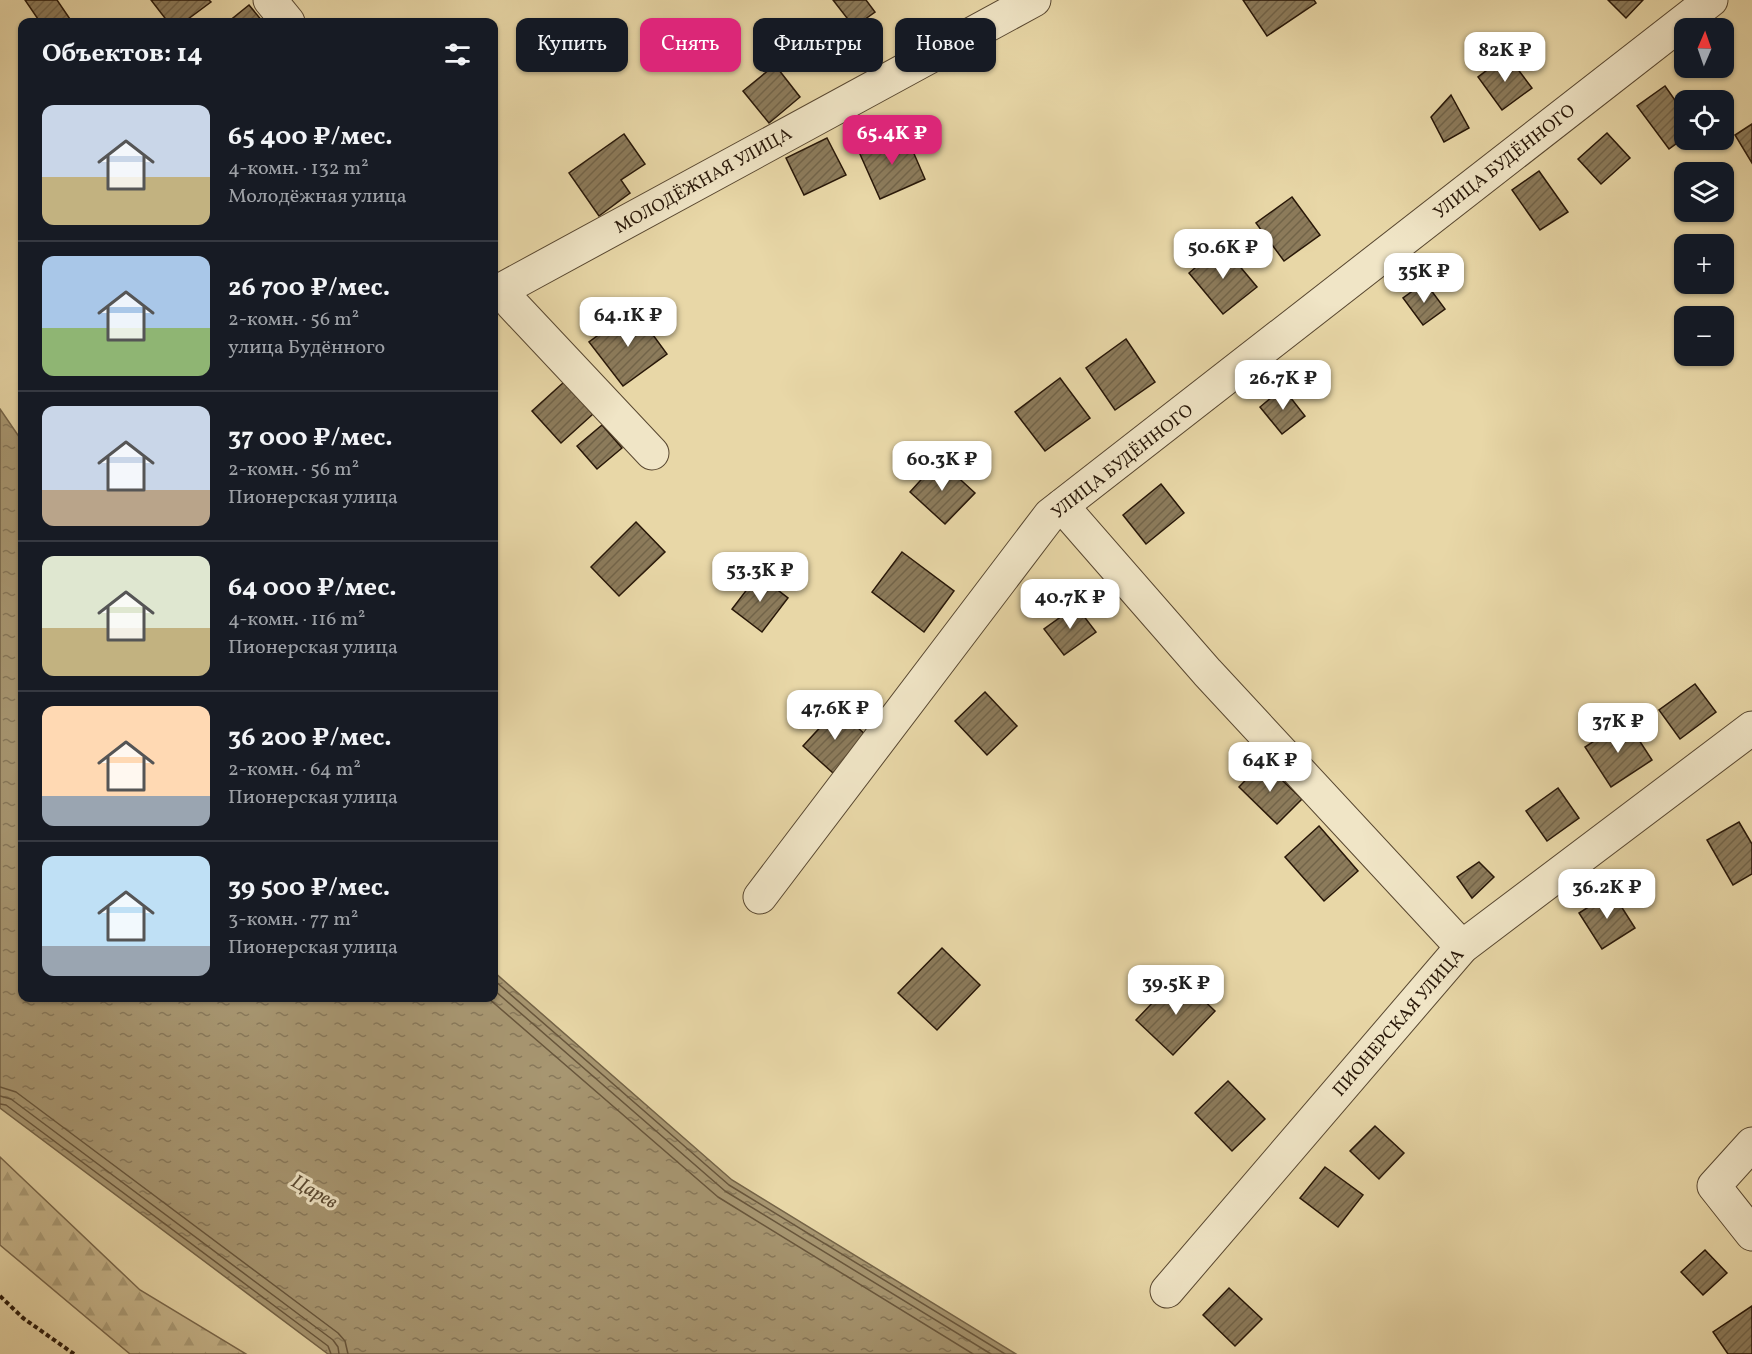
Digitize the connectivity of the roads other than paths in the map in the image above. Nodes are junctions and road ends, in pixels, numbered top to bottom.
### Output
1 (270, 0) edge
2 (1034, 0) edge
3 (1711, 0) edge
4 (285, 18) edge
5 (500, 300) edge
6 (652, 453) dead end
7 (1062, 506) junction
8 (1752, 728) edge
9 (760, 897) dead end
10 (1461, 947) junction
11 (1752, 1143) edge
12 (1752, 1234) edge
13 (1167, 1291) dead end

1 - 4 street
2 - 5 street, МОЛОДЁЖНАЯ УЛИЦА
3 - 7 street, УЛИЦА БУДЁННОГО
5 - 6 street
7 - 9 street, УЛИЦА БУДЁННОГО
7 - 10 street
8 - 10 street, ПИОНЕРСКАЯ УЛИЦА
10 - 13 street, ПИОНЕРСКАЯ УЛИЦА
11 - 12 street

